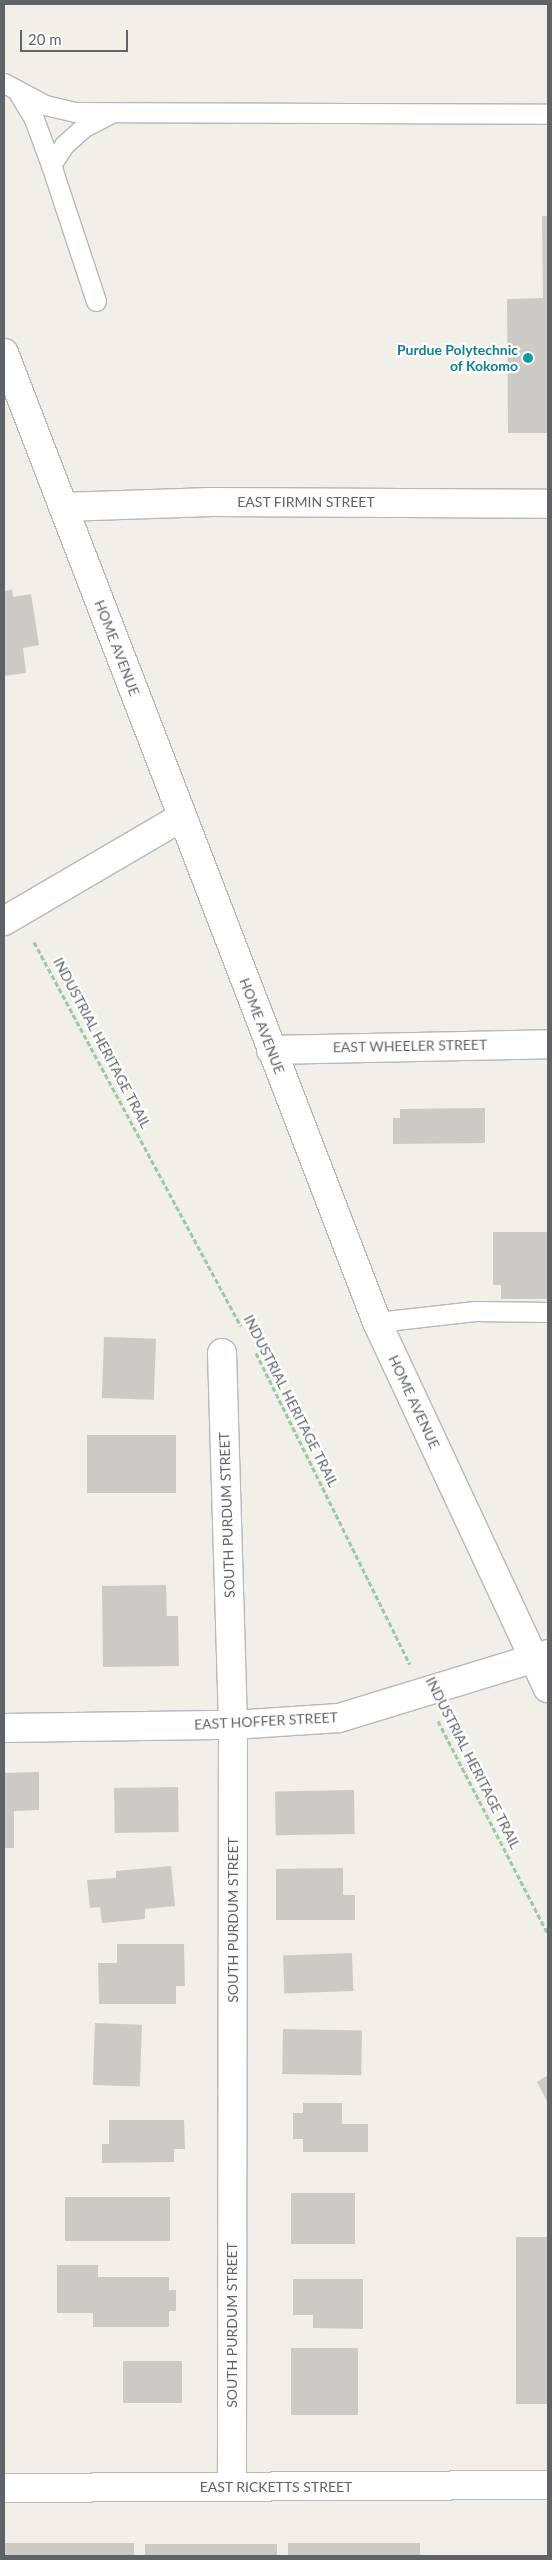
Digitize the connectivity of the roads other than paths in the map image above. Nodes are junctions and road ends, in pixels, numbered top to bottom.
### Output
1 (11, 87) edge
2 (113, 112) junction
3 (548, 114) edge
4 (51, 165) junction
5 (96, 300) dead end
6 (4, 353) edge
7 (548, 504) edge
8 (63, 507) junction
9 (182, 818) junction
10 (11, 916) edge
11 (548, 1044) edge
12 (272, 1050) junction
13 (548, 1312) edge
14 (377, 1322) junction
15 (222, 1353) dead end
16 (541, 1657) edge
17 (548, 1688) edge
18 (233, 1725) junction
19 (4, 1728) edge
20 (548, 2485) edge
21 (232, 2487) junction
22 (4, 2488) edge

1 - 2 lane
1 - 4 lane
2 - 3 lane
2 - 4 lane
4 - 5 lane
6 - 8 street, HOME AVENUE
7 - 8 street, EAST FIRMIN STREET
8 - 9 street, HOME AVENUE
9 - 10 street
9 - 12 street, HOME AVENUE
11 - 12 street, EAST WHEELER STREET
12 - 14 street, HOME AVENUE
13 - 14 lane
14 - 16 street, HOME AVENUE
15 - 18 street, SOUTH PURDUM STREET
16 - 17 street, HOME AVENUE
16 - 18 street, EAST HOFFER STREET
18 - 19 street, EAST HOFFER STREET
18 - 21 street, SOUTH PURDUM STREET
20 - 21 street, EAST RICKETTS STREET
21 - 22 street, EAST RICKETTS STREET

